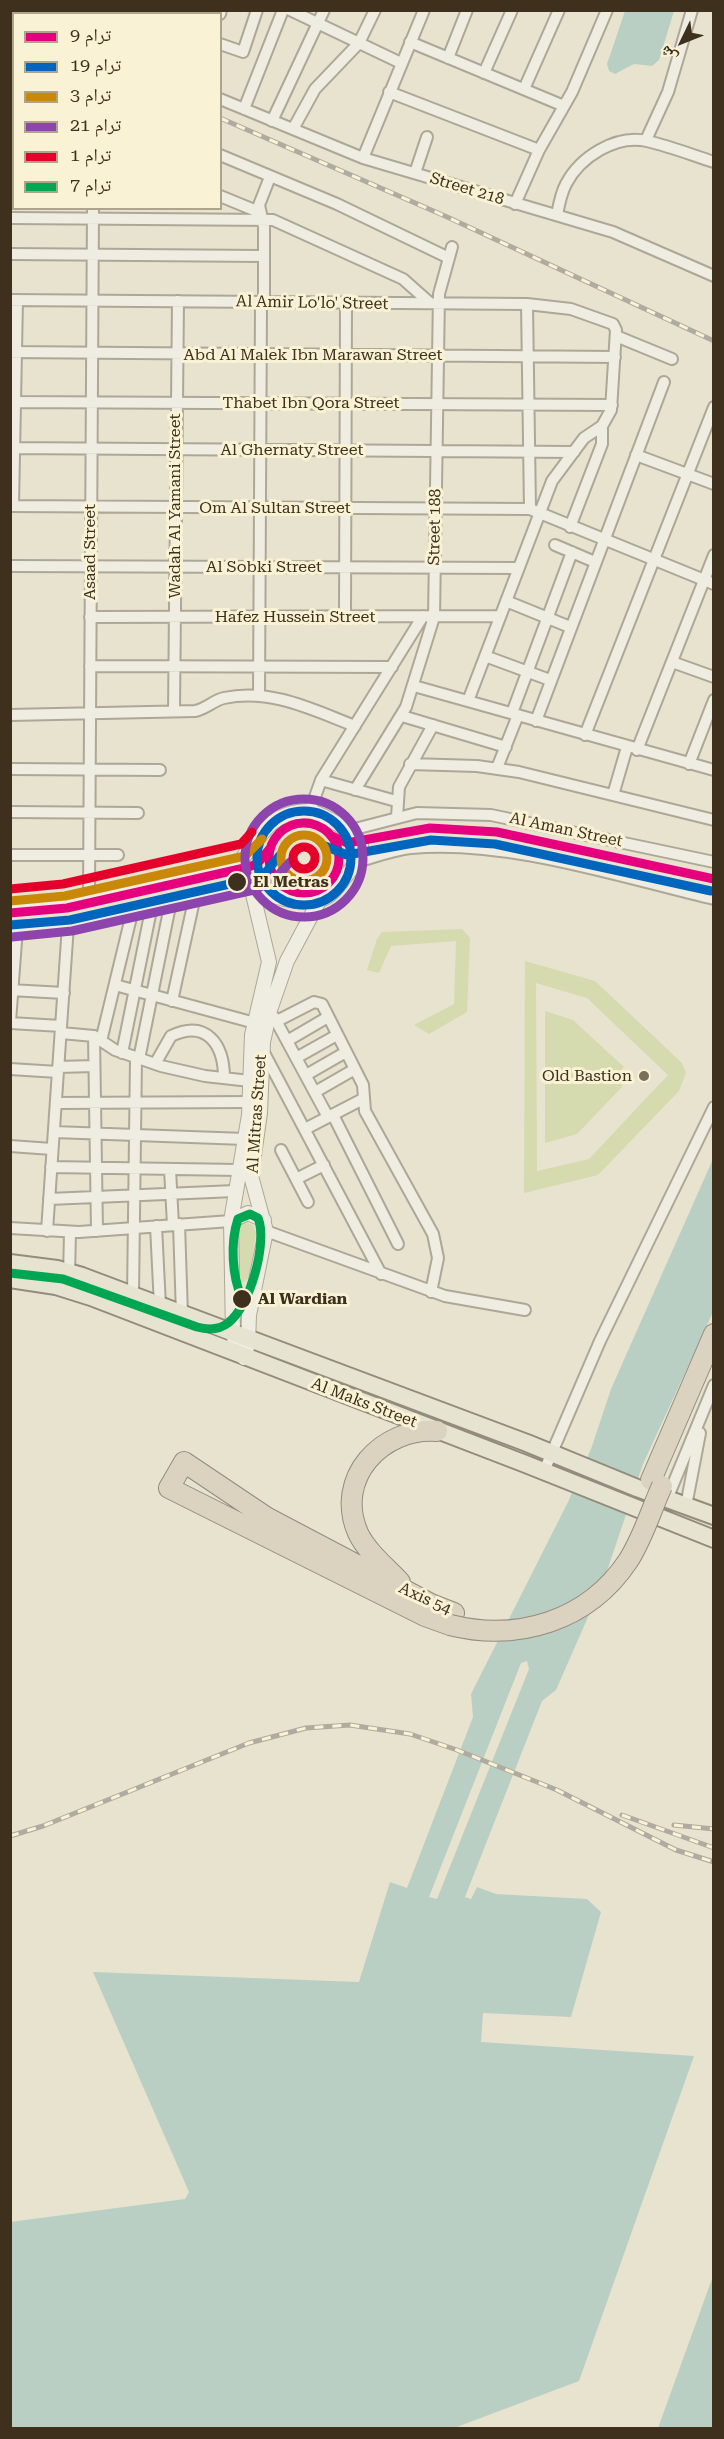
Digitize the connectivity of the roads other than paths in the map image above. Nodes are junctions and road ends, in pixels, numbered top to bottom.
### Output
1 (257, 10) edge
2 (283, 10) edge
3 (290, 10) edge
4 (324, 10) edge
5 (375, 10) edge
6 (424, 10) edge
7 (467, 10) edge
8 (512, 10) edge
9 (559, 10) edge
10 (607, 10) edge
11 (692, 10) edge
12 (317, 23) junction
13 (410, 42) junction
14 (359, 43) junction
15 (222, 45) edge
16 (448, 58) junction
17 (401, 63) junction
18 (484, 73) junction
19 (525, 89) junction
20 (389, 92) junction
21 (222, 100) edge
22 (564, 106) junction
23 (244, 109) junction
24 (272, 121) junction
25 (293, 129) junction
26 (427, 137) dead end
27 (646, 140) junction
28 (539, 150) junction
29 (222, 156) edge
30 (363, 158) junction
31 (714, 162) edge
32 (415, 173) junction
33 (270, 177) junction
34 (222, 197) edge
35 (515, 204) junction
36 (93, 213) edge
37 (261, 215) junction
38 (557, 215) junction
39 (10, 218) edge
40 (10, 254) edge
41 (93, 255) junction
42 (263, 256) junction
43 (714, 276) edge
44 (14, 300) edge
45 (92, 301) junction
46 (178, 301) junction
47 (263, 302) junction
48 (346, 303) junction
49 (434, 303) junction
50 (527, 304) junction
51 (616, 336) junction
52 (13, 352) edge
53 (92, 353) junction
54 (176, 354) junction
55 (261, 354) junction
56 (346, 355) junction
57 (438, 356) junction
58 (528, 357) junction
59 (615, 357) junction
60 (672, 359) dead end
61 (664, 382) dead end
62 (13, 402) edge
63 (92, 402) junction
64 (176, 403) junction
65 (261, 403) junction
66 (346, 404) junction
67 (437, 404) junction
68 (528, 405) junction
69 (612, 405) junction
70 (714, 407) edge
71 (602, 426) junction
72 (12, 448) edge
73 (91, 448) junction
74 (176, 449) junction
75 (259, 450) junction
76 (345, 450) junction
77 (436, 451) junction
78 (529, 451) junction
79 (574, 452) junction
80 (636, 455) junction
81 (687, 474) junction
82 (714, 484) edge
83 (12, 506) edge
84 (91, 507) junction
85 (175, 507) junction
86 (259, 508) junction
87 (345, 508) junction
88 (436, 509) junction
89 (535, 511) junction
90 (570, 527) junction
91 (603, 540) junction
92 (555, 545) dead end
93 (572, 552) junction
94 (714, 555) edge
95 (653, 560) junction
96 (595, 562) junction
97 (10, 566) edge
98 (90, 566) junction
99 (175, 567) junction
100 (260, 567) junction
101 (345, 568) junction
102 (435, 568) junction
103 (518, 568) junction
104 (708, 582) edge
105 (506, 601) junction
106 (345, 616) junction
107 (429, 616) junction
108 (500, 616) junction
109 (90, 617) junction
110 (175, 617) junction
111 (260, 617) junction
112 (547, 618) junction
113 (570, 627) junction
114 (485, 656) junction
115 (672, 662) junction
116 (90, 666) junction
117 (174, 666) junction
118 (260, 667) junction
119 (392, 667) junction
120 (528, 672) junction
121 (714, 677) edge
122 (550, 681) junction
123 (414, 686) junction
124 (260, 696) junction
125 (714, 700) edge
126 (468, 701) junction
127 (174, 711) junction
128 (89, 713) junction
129 (515, 714) junction
130 (10, 715) edge
131 (402, 716) junction
132 (536, 721) junction
133 (432, 725) junction
134 (355, 726) junction
135 (585, 735) junction
136 (506, 747) junction
137 (632, 748) junction
138 (410, 764) junction
139 (689, 764) junction
140 (497, 768) junction
141 (10, 769) edge
142 (89, 769) junction
143 (160, 770) dead end
144 (714, 770) edge
145 (321, 780) junction
146 (355, 789) junction
147 (613, 795) junction
148 (396, 801) junction
149 (310, 811) junction
150 (10, 812) edge
151 (89, 813) junction
152 (138, 813) dead end
153 (397, 817) junction
154 (714, 820) edge
155 (347, 831) junction
156 (10, 855) edge
157 (89, 855) junction
158 (118, 855) dead end
159 (713, 860) edge
160 (241, 861) junction
161 (357, 862) junction
162 (249, 885) junction
163 (89, 896) junction
164 (195, 896) junction
165 (714, 899) edge
166 (171, 901) junction
167 (319, 901) junction
168 (152, 905) junction
169 (10, 906) edge
170 (134, 909) junction
171 (68, 925) junction
172 (14, 928) edge
173 (268, 969) junction
174 (283, 972) junction
175 (115, 986) junction
176 (12, 990) edge
177 (135, 991) junction
178 (64, 993) junction
179 (152, 995) junction
180 (172, 1001) junction
181 (273, 1015) junction
182 (328, 1017) junction
183 (10, 1022) edge
184 (255, 1023) junction
185 (61, 1030) junction
186 (337, 1035) junction
187 (98, 1039) junction
188 (287, 1041) junction
189 (262, 1049) junction
190 (346, 1052) junction
191 (122, 1053) junction
192 (296, 1058) junction
193 (137, 1059) junction
194 (155, 1064) junction
195 (94, 1066) junction
196 (10, 1069) edge
197 (355, 1069) junction
198 (58, 1070) junction
199 (306, 1076) junction
200 (224, 1078) junction
201 (250, 1081) junction
202 (315, 1092) junction
203 (363, 1099) junction
204 (56, 1102) junction
205 (95, 1102) junction
206 (135, 1102) junction
207 (250, 1102) junction
208 (714, 1107) edge
209 (331, 1116) junction
210 (305, 1130) junction
211 (54, 1132) junction
212 (96, 1134) junction
213 (135, 1135) junction
214 (245, 1139) junction
215 (10, 1146) edge
216 (52, 1149) junction
217 (281, 1150) dead end
218 (324, 1165) junction
219 (51, 1167) junction
220 (96, 1167) junction
221 (135, 1168) junction
222 (170, 1169) junction
223 (238, 1170) junction
224 (296, 1179) junction
225 (235, 1191) junction
226 (171, 1194) junction
227 (134, 1196) junction
228 (96, 1197) junction
229 (49, 1199) junction
230 (308, 1202) dead end
231 (231, 1221) junction
232 (176, 1224) junction
233 (156, 1226) junction
234 (265, 1226) junction
235 (10, 1228) edge
236 (134, 1228) junction
237 (47, 1231) junction
238 (97, 1231) junction
239 (70, 1232) junction
240 (398, 1244) dead end
241 (10, 1263) edge
242 (381, 1274) junction
243 (10, 1279) edge
244 (68, 1281) junction
245 (431, 1292) junction
246 (133, 1296) junction
247 (160, 1306) junction
248 (525, 1310) dead end
249 (182, 1315) junction
250 (714, 1334) edge
251 (241, 1337) junction
252 (244, 1358) junction
253 (714, 1365) edge
254 (348, 1376) junction
255 (714, 1385) edge
256 (342, 1395) junction
257 (705, 1409) junction
258 (437, 1431) junction
259 (559, 1455) junction
260 (552, 1474) junction
261 (654, 1488) junction
262 (686, 1506) junction
263 (714, 1516) edge
264 (714, 1539) edge
265 (412, 1595) junction
266 (452, 1619) junction

1 - 15 street
2 - 23 street
3 - 12 street
4 - 12 street
5 - 14 street
6 - 13 street
7 - 16 street
8 - 18 street
9 - 19 street
10 - 22 street
11 - 27 street
12 - 14 street
12 - 24 street
13 - 16 street
13 - 17 street
14 - 17 street
14 - 25 street
16 - 18 street
17 - 20 street
18 - 19 street
19 - 22 street
20 - 28 street
20 - 30 street
21 - 23 street, Street 218
22 - 28 street
23 - 24 street, Street 218
24 - 25 street, Street 218
25 - 30 street, Street 218
26 - 32 street
27 - 31 street
27 - 38 street
28 - 35 street
29 - 33 street
30 - 32 street, Street 218
32 - 35 street, Street 218
33 - 37 street
33 - 49 street, Street 188
34 - 37 street
35 - 38 street, Street 218
36 - 37 street
36 - 39 street
36 - 41 street, Asaad Street
37 - 42 street
37 - 49 street
38 - 43 street, Street 218
40 - 41 street
41 - 42 street
41 - 45 street, Asaad Street
42 - 47 street
44 - 45 street, Al Amir Lo'lo' Street
44 - 52 street
45 - 46 street, Al Amir Lo'lo' Street
45 - 53 street, Asaad Street
46 - 47 street, Al Amir Lo'lo' Street
46 - 54 street, Wadah Al Yamani Street
47 - 48 street, Al Amir Lo'lo' Street
47 - 55 street
48 - 49 street, Al Amir Lo'lo' Street
48 - 56 street
49 - 50 street, Al Amir Lo'lo' Street
49 - 57 street, Street 188
50 - 51 street, Al Amir Lo'lo' Street
50 - 58 street
51 - 59 street
51 - 60 street
52 - 53 street, Abd Al Malek Ibn Marawan Street
52 - 62 street
53 - 54 street, Abd Al Malek Ibn Marawan Street
53 - 63 street, Asaad Street
54 - 55 street, Abd Al Malek Ibn Marawan Street
54 - 64 street, Wadah Al Yamani Street
55 - 56 street, Abd Al Malek Ibn Marawan Street
55 - 65 street
56 - 57 street, Abd Al Malek Ibn Marawan Street
56 - 66 street
57 - 58 street, Abd Al Malek Ibn Marawan Street
57 - 67 street, Street 188
58 - 59 street, Abd Al Malek Ibn Marawan Street
58 - 68 street
59 - 69 street
61 - 80 street
62 - 63 street, Thabet Ibn Qora Street
62 - 72 street
63 - 64 street, Thabet Ibn Qora Street
63 - 73 street, Asaad Street
64 - 65 street, Thabet Ibn Qora Street
64 - 74 street, Wadah Al Yamani Street
65 - 66 street, Thabet Ibn Qora Street
65 - 75 street
66 - 67 street, Thabet Ibn Qora Street
66 - 76 street
67 - 68 street, Thabet Ibn Qora Street
67 - 77 street, Street 188
68 - 69 street, Thabet Ibn Qora Street
68 - 78 street
69 - 71 street
70 - 81 street
71 - 79 street
71 - 90 street
72 - 73 street, Al Ghernaty Street
72 - 83 street
73 - 74 street, Al Ghernaty Street
73 - 84 street, Asaad Street
74 - 75 street, Al Ghernaty Street
74 - 85 street, Wadah Al Yamani Street
75 - 76 street, Al Ghernaty Street
75 - 86 street
76 - 77 street, Al Ghernaty Street
76 - 87 street
77 - 78 street, Al Ghernaty Street
77 - 88 street, Street 188
78 - 79 street, Al Ghernaty Street
78 - 89 street
79 - 89 street
80 - 81 street
80 - 91 street
81 - 82 street
81 - 95 street
83 - 84 street, Om Al Sultan Street
84 - 85 street, Om Al Sultan Street
84 - 98 street, Asaad Street
85 - 86 street, Om Al Sultan Street
85 - 99 street, Wadah Al Yamani Street
86 - 87 street, Om Al Sultan Street
86 - 100 street
87 - 88 street, Om Al Sultan Street
87 - 101 street
88 - 89 street, Om Al Sultan Street
88 - 102 street, Street 188
89 - 90 street
89 - 103 street
90 - 91 street
91 - 95 street
91 - 96 street
92 - 93 street
93 - 96 street
93 - 112 street
94 - 104 street
95 - 104 street
95 - 135 street
96 - 113 street
97 - 98 street, Al Sobki Street
98 - 99 street, Al Sobki Street
98 - 109 street, Asaad Street
99 - 100 street, Al Sobki Street
99 - 110 street, Wadah Al Yamani Street
100 - 101 street, Al Sobki Street
100 - 111 street
101 - 102 street, Al Sobki Street
101 - 106 street
102 - 103 street, Al Sobki Street
102 - 107 street, Street 188
103 - 105 street
104 - 115 street
105 - 108 street
105 - 112 street
106 - 107 street, Hafez Hussein Street
106 - 111 street, Hafez Hussein Street
107 - 108 street, Hafez Hussein Street
107 - 119 street
107 - 123 street, Street 188
108 - 114 street
109 - 110 street, Hafez Hussein Street
109 - 116 street, Asaad Street
110 - 111 street, Hafez Hussein Street
110 - 117 street, Wadah Al Yamani Street
111 - 118 street
112 - 113 street
112 - 120 street
113 - 122 street
114 - 120 street
114 - 126 street
115 - 121 street
115 - 137 street
116 - 117 street
116 - 128 street, Asaad Street
117 - 118 street
117 - 127 street, Wadah Al Yamani Street
118 - 119 street
118 - 124 street
119 - 134 street
120 - 122 street
120 - 129 street
122 - 132 street
123 - 126 street
123 - 131 street, Street 188
124 - 127 street
124 - 134 street
125 - 139 street
126 - 129 street
127 - 128 street
128 - 130 street
128 - 142 street, Asaad Street
129 - 132 street
129 - 136 street
131 - 133 street
131 - 146 street, Street 188
132 - 135 street
133 - 136 street
133 - 138 street
134 - 145 street
135 - 137 street
136 - 140 street
137 - 139 street
137 - 147 street
138 - 140 street
138 - 148 street
139 - 144 street
140 - 147 street
141 - 142 street
142 - 143 street
142 - 151 street, Asaad Street
145 - 146 street
145 - 149 street
146 - 148 street
147 - 154 street
148 - 153 street
149 - 155 street
149 - 160 street
150 - 151 street
151 - 152 street
151 - 157 street, Asaad Street
153 - 155 street, Al Aman Street
153 - 159 street, Al Aman Street
155 - 161 street
156 - 157 street
157 - 158 street
157 - 163 street, Asaad Street
160 - 162 street
160 - 163 street
161 - 165 street, Al Aman Street
161 - 167 street
162 - 164 street
162 - 167 street
162 - 173 street, Al Mitras Street
163 - 169 street
164 - 166 street
164 - 180 street
166 - 168 street
166 - 179 street
167 - 174 street, Al Mitras Street
168 - 170 street
168 - 177 street
170 - 171 street
170 - 175 street
171 - 172 street
171 - 178 street
172 - 176 street
173 - 174 street
173 - 184 street, Al Mitras Street
174 - 181 street, Al Mitras Street
175 - 177 street
175 - 187 street
176 - 178 street
176 - 183 street
177 - 179 street
177 - 191 street
178 - 185 street
179 - 180 street
179 - 193 street
180 - 184 street
181 - 182 street
181 - 188 street
181 - 189 street, Al Mitras Street
182 - 186 street
182 - 188 street
183 - 185 street
184 - 201 street, Al Mitras Street
185 - 187 street
185 - 198 street
186 - 190 street
186 - 192 street
187 - 191 street
187 - 195 street
188 - 192 street
189 - 210 street
189 - 234 street, Al Mitras Street
190 - 197 street
190 - 199 street
191 - 193 street
192 - 199 street
193 - 194 street
193 - 206 street
194 - 200 street
194 - 200 street
195 - 198 street
195 - 205 street
196 - 198 street
197 - 202 street
197 - 203 street
198 - 204 street
199 - 202 street
200 - 201 street
201 - 207 street, Al Mitras Street
202 - 209 street
203 - 209 street
203 - 245 street
204 - 205 street
204 - 211 street
205 - 206 street
205 - 212 street
206 - 207 street
206 - 213 street
207 - 214 street, Al Mitras Street
208 - 259 street
209 - 210 street
209 - 240 street
210 - 218 street
211 - 212 street
211 - 216 street
212 - 213 street
212 - 220 street
213 - 214 street
213 - 221 street
214 - 223 street, Al Mitras Street
215 - 216 street
216 - 219 street
217 - 224 street
218 - 224 street
218 - 242 street
219 - 220 street
219 - 229 street
220 - 221 street
220 - 228 street
221 - 222 street
221 - 227 street
222 - 223 street
222 - 226 street
223 - 225 street, Al Mitras Street
224 - 230 street
225 - 226 street
225 - 231 street, Al Mitras Street
226 - 227 street
226 - 232 street
227 - 228 street
227 - 236 street
228 - 229 street
228 - 238 street
229 - 237 street
231 - 232 street
231 - 234 street
231 - 251 street, Al Mitras Street
232 - 233 street
232 - 249 street
233 - 236 street
233 - 247 street
234 - 242 street
234 - 251 street, Al Mitras Street
235 - 237 street
236 - 238 street
236 - 246 street
237 - 239 street
238 - 239 street
239 - 244 street
241 - 244 main road, Al Maks Street
242 - 245 street
243 - 244 main road, Al Maks Street
244 - 246 main road, Al Maks Street
244 - 252 main road, Al Maks Street
245 - 248 street
246 - 247 main road, Al Maks Street
247 - 249 main road, Al Maks Street
249 - 251 main road, Al Maks Street
250 - 261 highway, Axis 54
251 - 252 street, Al Mitras Street
251 - 254 main road, Al Maks Street
252 - 256 main road, Al Maks Street
253 - 261 highway, Axis 54
254 - 256 main road
254 - 259 main road, Al Maks Street
255 - 257 street
256 - 258 main road, Al Maks Street
257 - 261 street
257 - 262 street
258 - 260 main road, Al Maks Street
258 - 265 highway
259 - 260 street
259 - 261 main road, Al Maks Street
260 - 264 main road, Al Maks Street
261 - 262 main road, Al Maks Street
261 - 266 highway, Axis 54
262 - 263 main road, Al Maks Street
265 - 266 highway, Axis 54
265 - 266 highway, Axis 54

